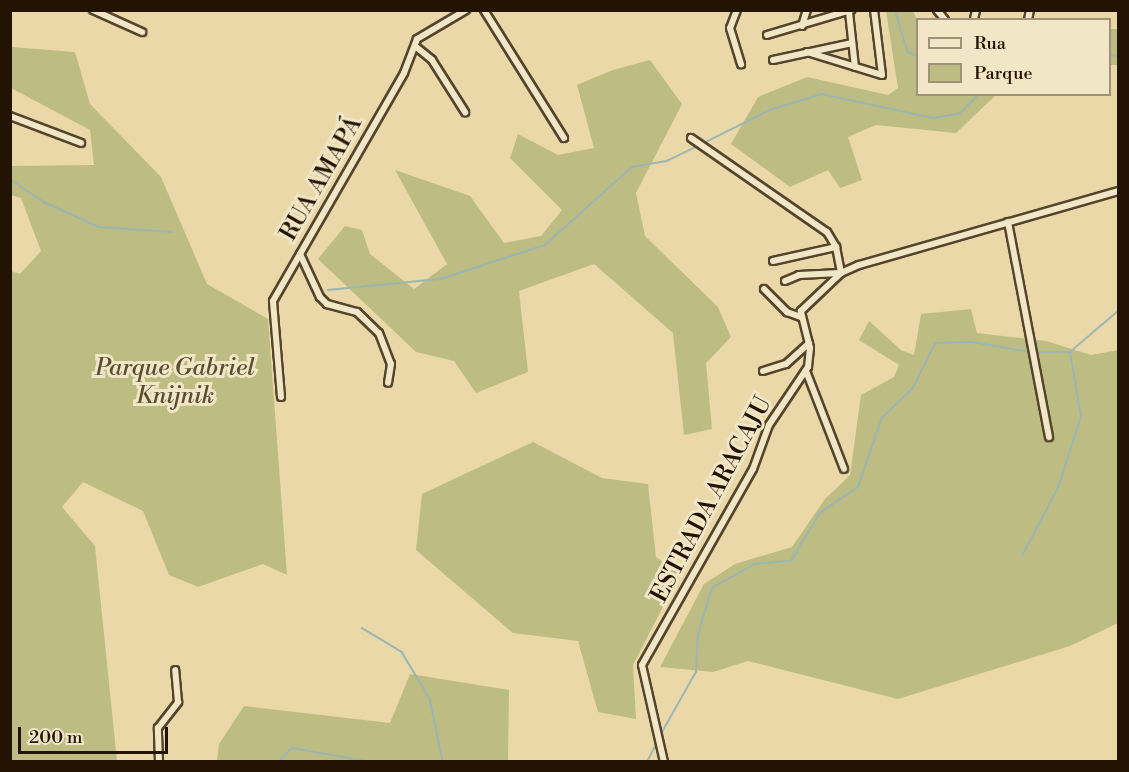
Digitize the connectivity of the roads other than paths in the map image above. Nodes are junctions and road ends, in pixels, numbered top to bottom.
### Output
1 (93, 10) edge
2 (466, 10) edge
3 (484, 10) edge
4 (737, 10) edge
5 (807, 10) edge
6 (874, 10) edge
7 (850, 11) edge
8 (802, 26) junction
9 (142, 32) dead end
10 (767, 35) dead end
11 (852, 43) junction
12 (415, 46) junction
13 (807, 52) junction
14 (773, 60) dead end
15 (741, 64) dead end
16 (855, 67) junction
17 (465, 112) dead end
18 (10, 116) edge
19 (564, 138) dead end
20 (691, 138) dead end
21 (81, 143) dead end
22 (1119, 191) edge
23 (1008, 222) junction
24 (836, 247) junction
25 (300, 253) junction
26 (773, 261) dead end
27 (841, 273) junction
28 (785, 281) dead end
29 (764, 289) dead end
30 (801, 317) junction
31 (809, 343) junction
32 (806, 370) junction
33 (763, 371) dead end
34 (388, 383) dead end
35 (282, 397) dead end
36 (1049, 437) dead end
37 (844, 469) dead end
38 (175, 670) dead end
39 (159, 762) edge
40 (664, 762) edge

1 - 9 street
2 - 12 street, RUA AMAPÁ
3 - 19 street
4 - 15 street
5 - 8 street
6 - 16 street
7 - 8 street
7 - 11 street
8 - 10 street
11 - 13 street
11 - 16 street
12 - 17 street
12 - 25 street, RUA AMAPÁ
13 - 14 street
13 - 16 street
18 - 21 street
20 - 24 street
22 - 23 street
23 - 27 street
23 - 36 street
24 - 26 street
24 - 27 street
25 - 34 street
25 - 35 street, RUA AMAPÁ
27 - 28 street
27 - 30 street
29 - 30 street
30 - 31 street, ESTRADA ARACAJU
31 - 32 street, ESTRADA ARACAJU
31 - 33 street
32 - 37 street
32 - 40 street, ESTRADA ARACAJU
38 - 39 street

